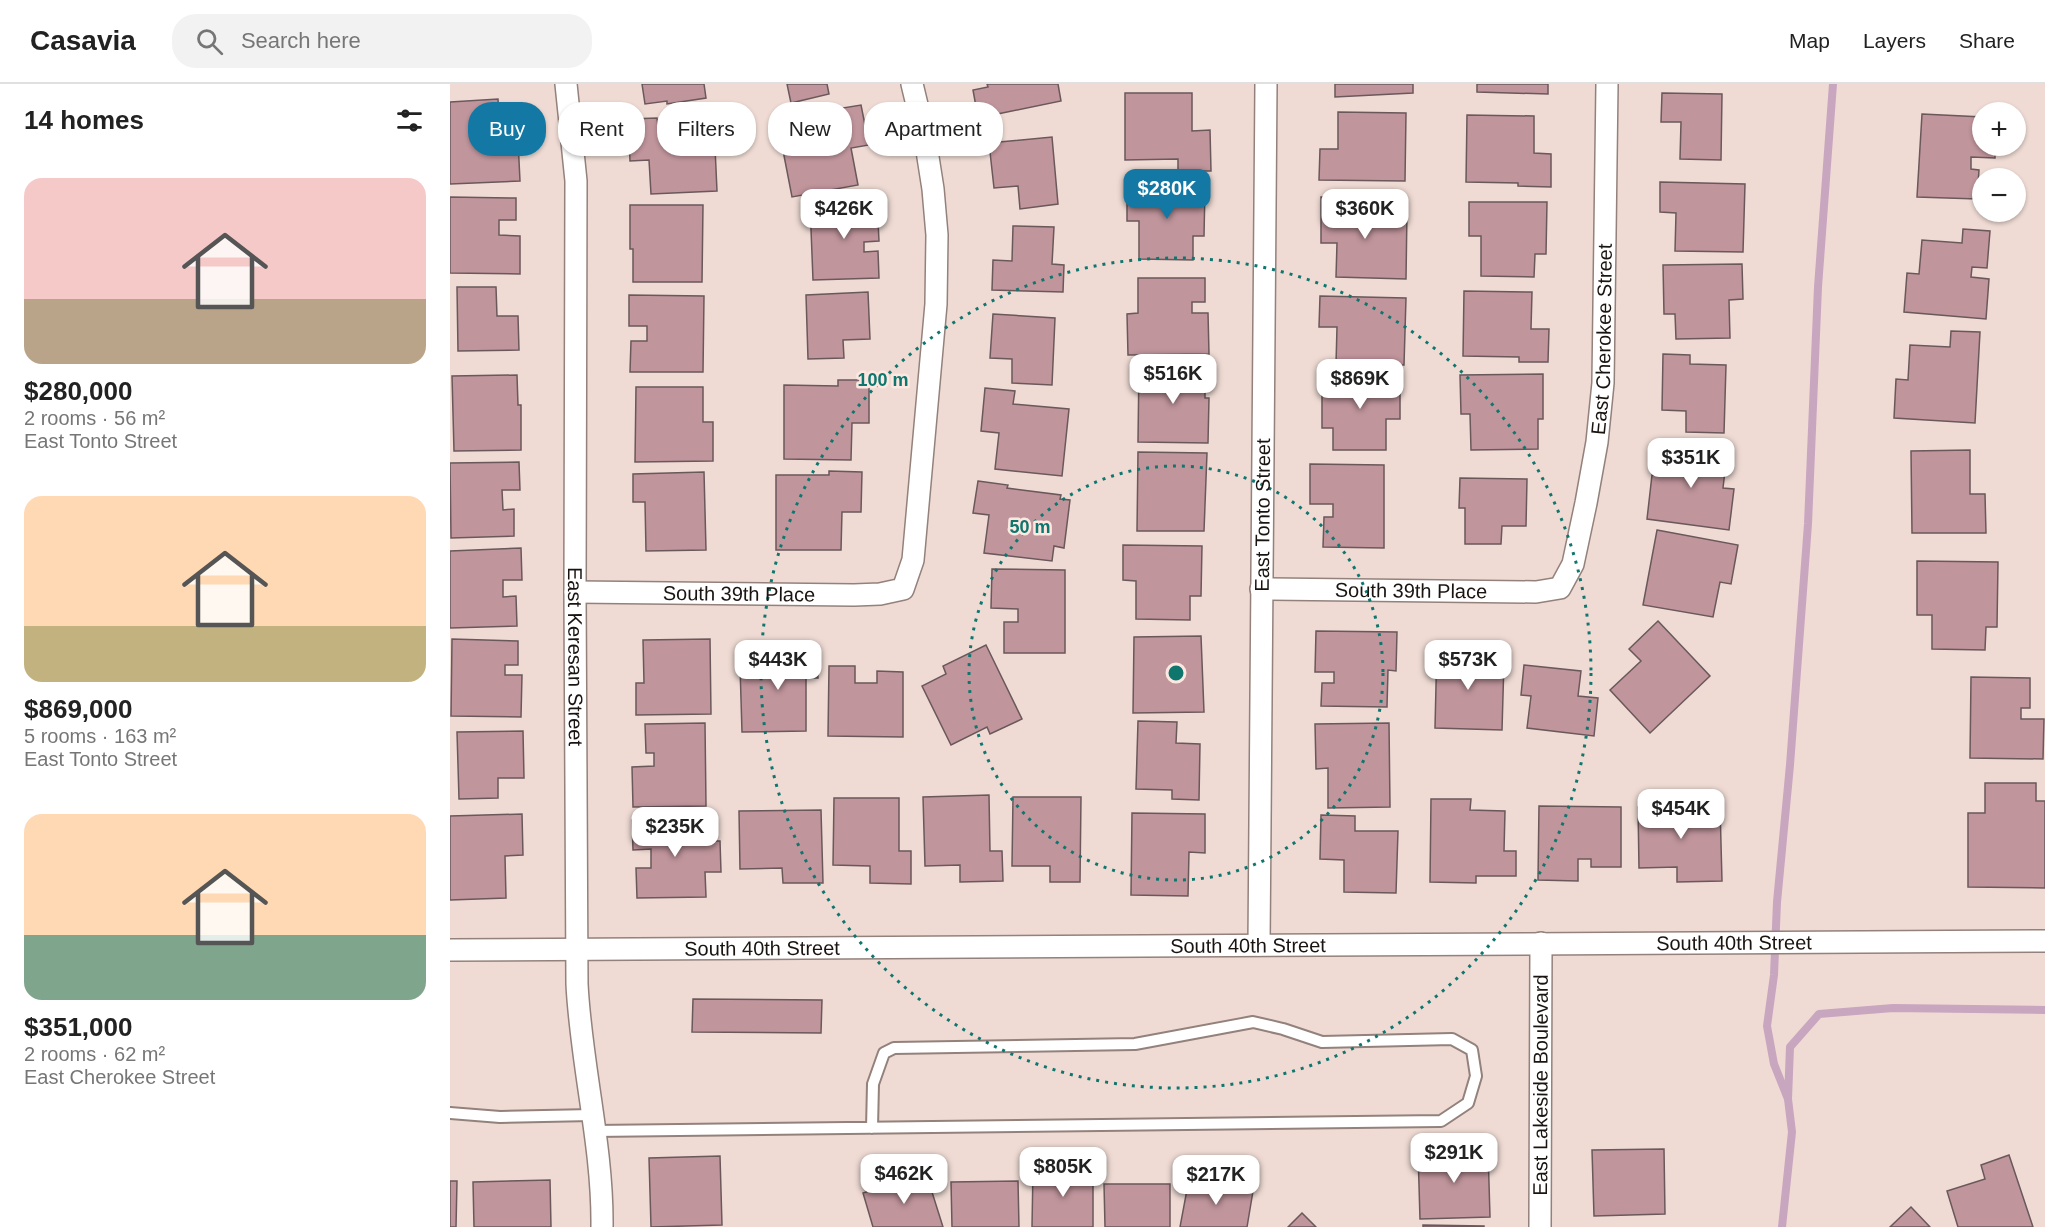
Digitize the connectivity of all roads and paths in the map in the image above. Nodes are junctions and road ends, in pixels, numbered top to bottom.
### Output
1 (566, 84) edge
2 (912, 84) edge
3 (1266, 84) edge
4 (1607, 84) edge
5 (1560, 588) joint
6 (1261, 589) junction
7 (575, 592) junction
8 (2045, 941) edge
9 (1541, 943) junction
10 (1259, 945) junction
11 (577, 948) junction
12 (450, 950) edge
13 (450, 1113) edge
14 (593, 1123) junction
15 (872, 1128) junction
16 (602, 1227) edge
17 (1540, 1227) edge

1 - 7 street, East Keresan Street
2 - 7 street, South 39th Place
3 - 6 street, East Tonto Street
4 - 5 street, East Cherokee Street
5 - 6 street, South 39th Place
6 - 10 street, East Tonto Street
7 - 11 street, East Keresan Street
8 - 9 street, South 40th Street
9 - 10 street, South 40th Street
9 - 17 street, East Lakeside Boulevard
10 - 11 street, South 40th Street
11 - 12 street, South 40th Street
11 - 14 street, East Keresan Street
13 - 14 lane
14 - 15 lane
14 - 16 street, East Keresan Street
15 - 15 lane

